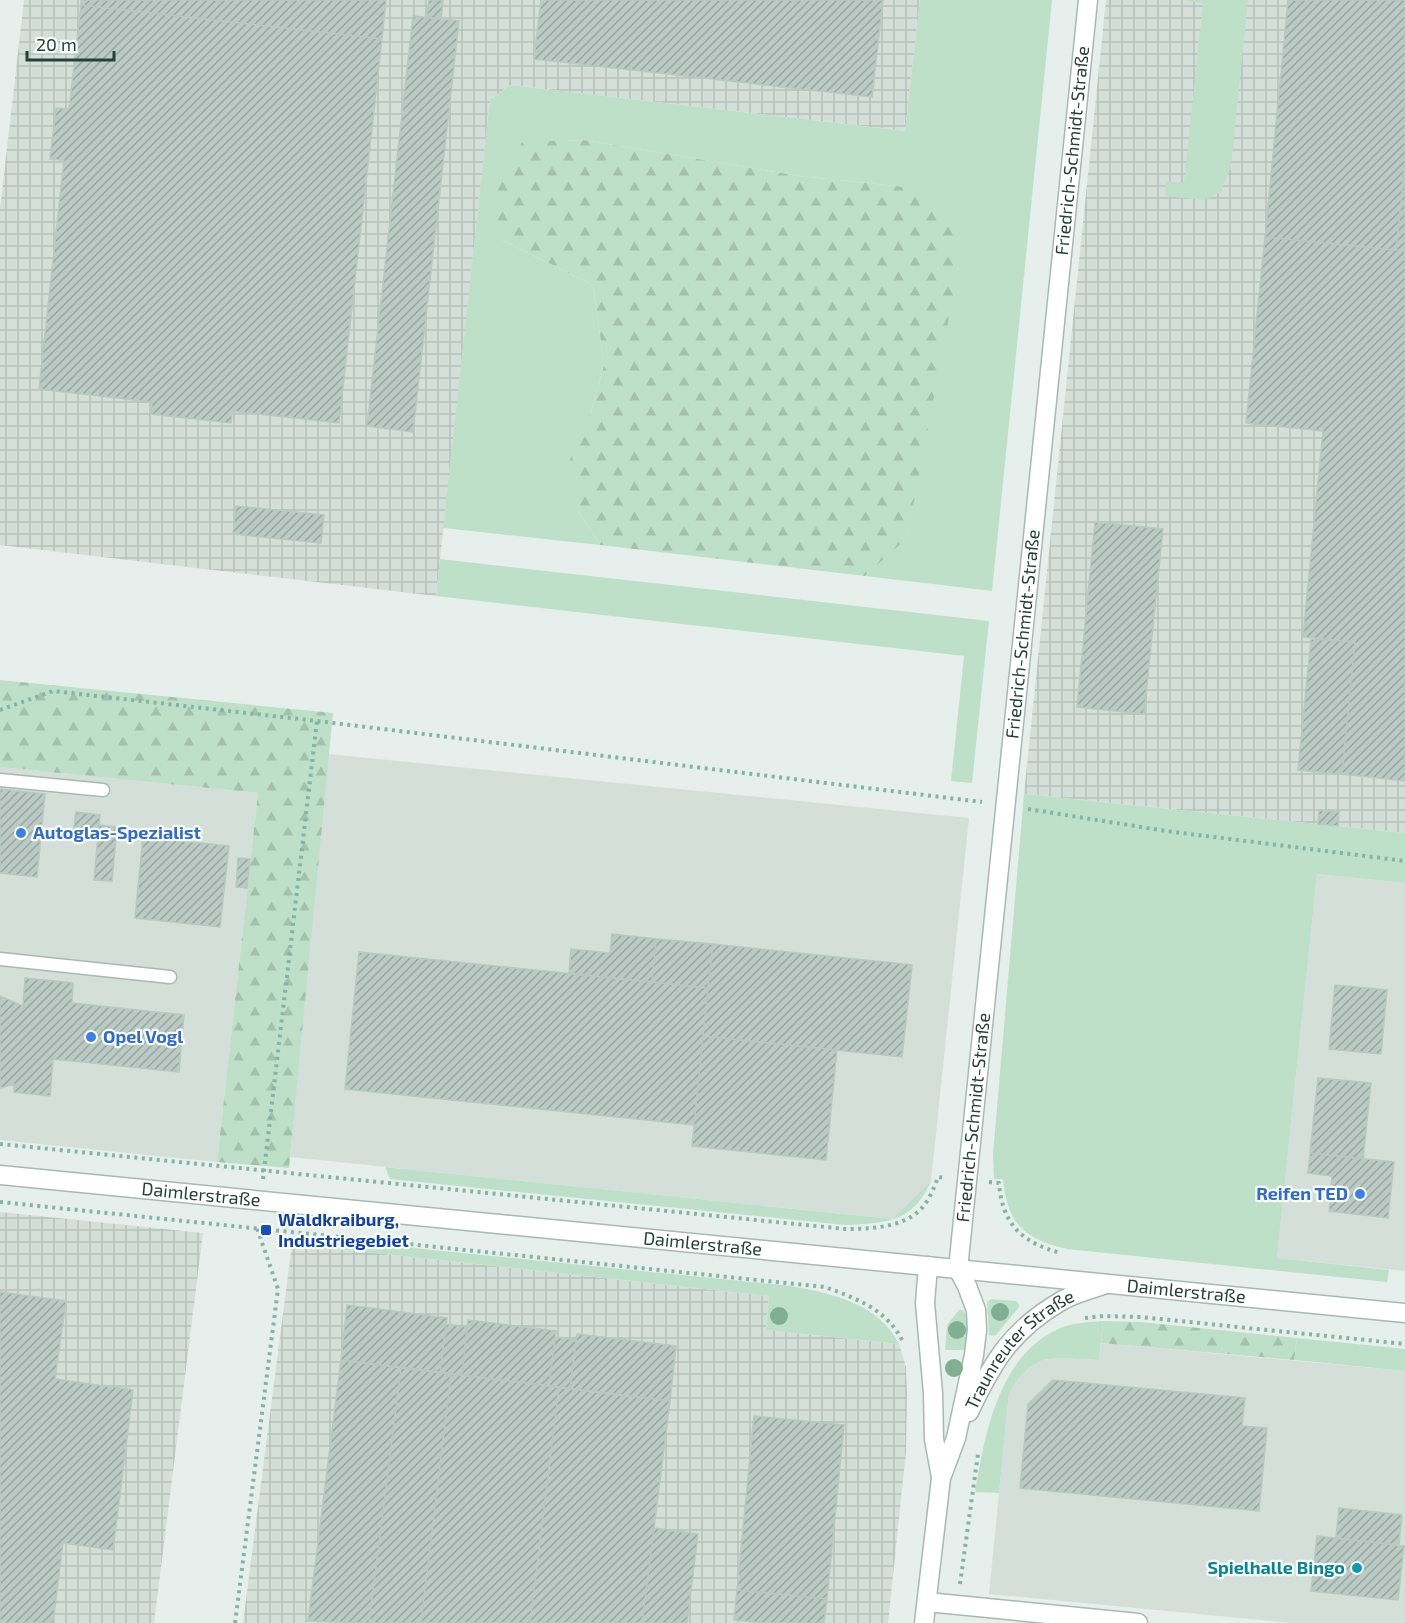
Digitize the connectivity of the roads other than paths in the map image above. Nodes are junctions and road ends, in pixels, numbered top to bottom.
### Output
1 (1088, 0) edge
2 (0, 780) edge
3 (103, 790) dead end
4 (0, 959) edge
5 (170, 977) dead end
6 (0, 1175) edge
7 (928, 1266) junction
8 (957, 1269) junction
9 (1106, 1284) junction
10 (1405, 1313) edge
11 (956, 1438) junction
12 (941, 1479) junction
13 (927, 1602) junction
14 (924, 1623) edge
15 (1138, 1623) edge

1 - 8 street, Friedrich-Schmidt-Straße
2 - 3 lane
4 - 5 lane
6 - 7 street, Daimlerstraße
7 - 8 street, Daimlerstraße
7 - 12 street, Traunreuter Straße
8 - 9 street, Daimlerstraße
8 - 11 street, Traunreuter Straße
9 - 10 street, Daimlerstraße
9 - 11 street, Traunreuter Straße
11 - 12 street, Traunreuter Straße
12 - 13 street, Traunreuter Straße
13 - 14 street, Traunreuter Straße
13 - 15 street

